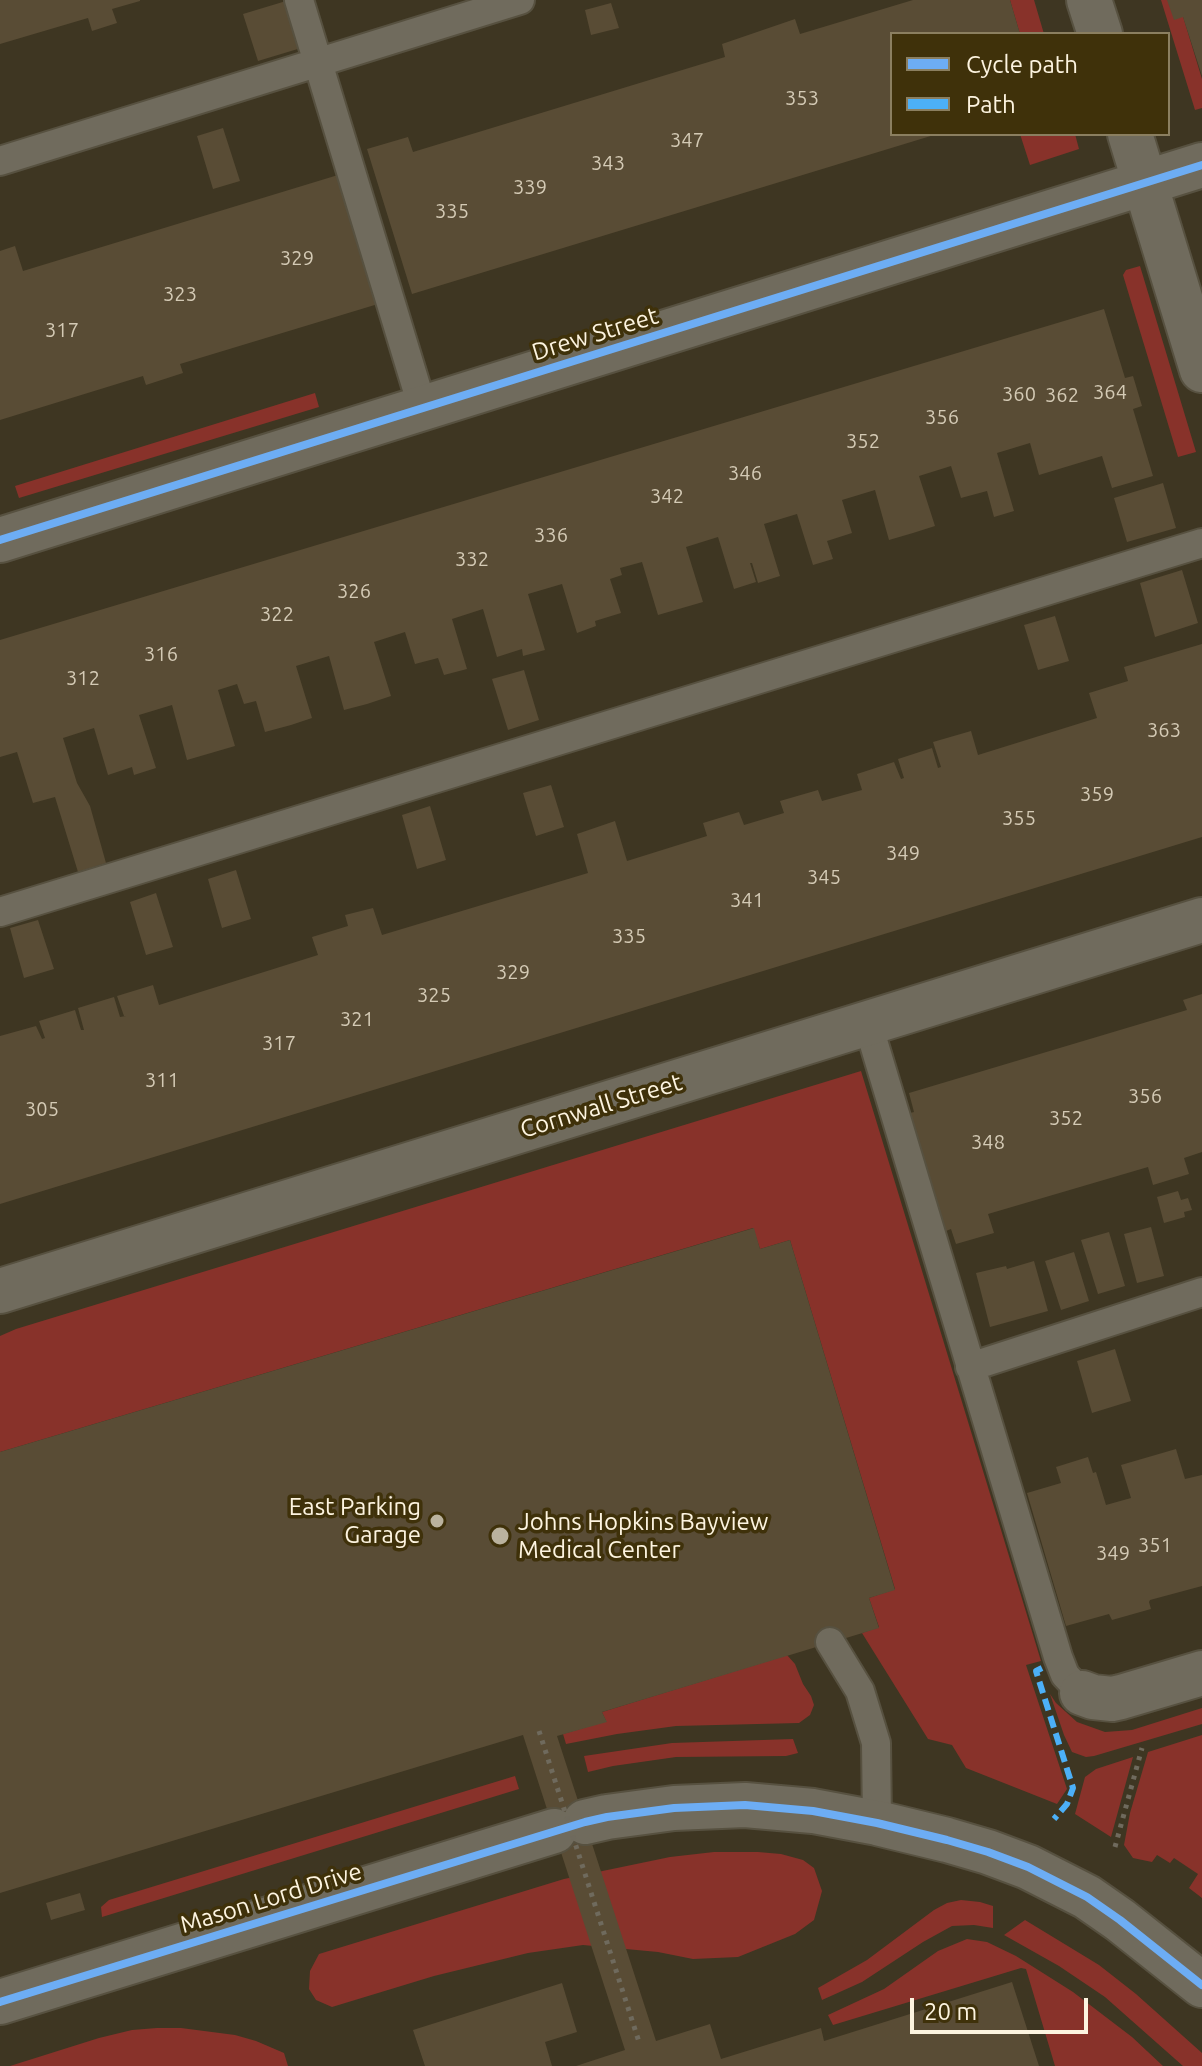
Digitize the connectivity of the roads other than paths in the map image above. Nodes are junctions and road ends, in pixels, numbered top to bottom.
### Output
1 (299, 0) edge
2 (520, 0) edge
3 (1089, 0) edge
4 (1099, 32) edge
5 (318, 62) junction
6 (1131, 136) edge
7 (0, 161) edge
8 (1202, 165) edge
9 (1145, 183) junction
10 (1202, 370) edge
11 (423, 409) junction
12 (0, 540) edge
13 (1202, 543) edge
14 (0, 912) edge
15 (1202, 920) edge
16 (868, 1024) junction
17 (0, 1291) edge
18 (1202, 1292) edge
19 (970, 1367) junction
20 (830, 1642) dead end
21 (1202, 1673) edge
22 (1082, 1693) joint
23 (877, 1823) junction
24 (1202, 1985) edge
25 (0, 2002) edge

1 - 5 lane
2 - 5 lane
3 - 4 street
5 - 7 lane
5 - 11 lane
6 - 9 street
8 - 9 street, Drew Street
9 - 10 street
9 - 11 street, Drew Street
11 - 12 street, Drew Street
13 - 14 lane
15 - 16 street, Cornwall Street
16 - 17 street, Cornwall Street
16 - 19 lane
18 - 19 lane
19 - 22 lane
20 - 23 lane
21 - 22 street
23 - 24 street, Mason Lord Drive
23 - 25 street, Mason Lord Drive

